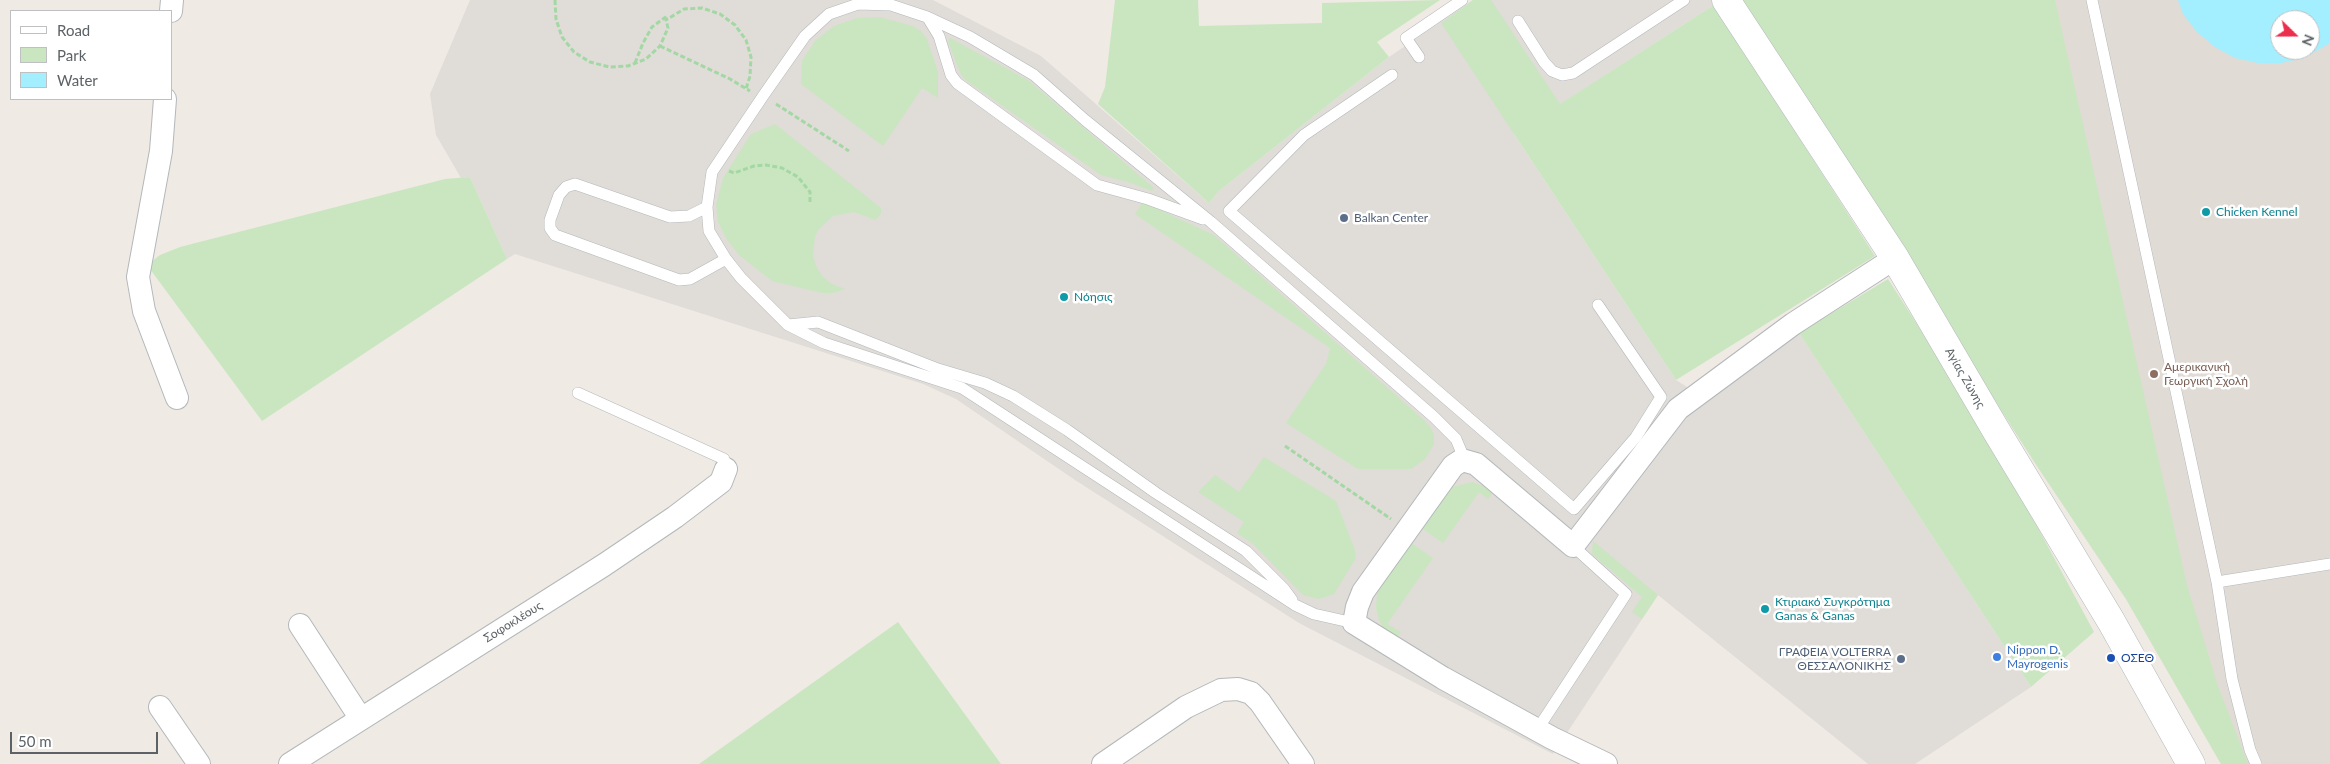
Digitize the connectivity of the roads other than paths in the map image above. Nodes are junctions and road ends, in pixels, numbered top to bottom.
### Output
1 (1462, 0) edge
2 (1684, 0) edge
3 (1726, 0) edge
4 (2092, 0) edge
5 (927, 17) junction
6 (1518, 21) dead end
7 (1420, 57) dead end
8 (1392, 75) dead end
9 (164, 100) edge
10 (707, 207) junction
11 (1211, 222) junction
12 (1895, 258) junction
13 (726, 259) junction
14 (1598, 305) dead end
15 (788, 325) junction
16 (578, 394) dead end
17 (178, 398) dead end
18 (1462, 460) junction
19 (726, 470) joint
20 (1573, 546) junction
21 (2330, 564) edge
22 (2217, 582) junction
23 (1296, 605) junction
24 (1354, 623) junction
25 (300, 625) dead end
26 (160, 708) dead end
27 (361, 719) junction
28 (1537, 730) junction
29 (295, 763) edge
30 (199, 764) edge
31 (1103, 764) edge
32 (1303, 764) edge
33 (1606, 764) edge
34 (2191, 764) edge
35 (2256, 764) edge

1 - 7 lane
2 - 6 lane
3 - 12 street, Αγίας Ζώνης
4 - 22 lane
5 - 10 lane
5 - 11 lane
5 - 11 lane
8 - 14 lane
9 - 17 street
10 - 13 lane
10 - 13 lane
11 - 18 lane
12 - 20 street
12 - 34 street, Αγίας Ζώνης
13 - 15 lane
15 - 23 lane
15 - 23 lane
16 - 19 lane
18 - 20 street
18 - 24 street
19 - 27 street, Σοφοκλέους
20 - 28 lane
21 - 22 lane
22 - 35 lane
23 - 24 lane
24 - 28 street
25 - 27 street
26 - 30 street
27 - 29 street, Σοφοκλέους
28 - 33 street
31 - 32 street

